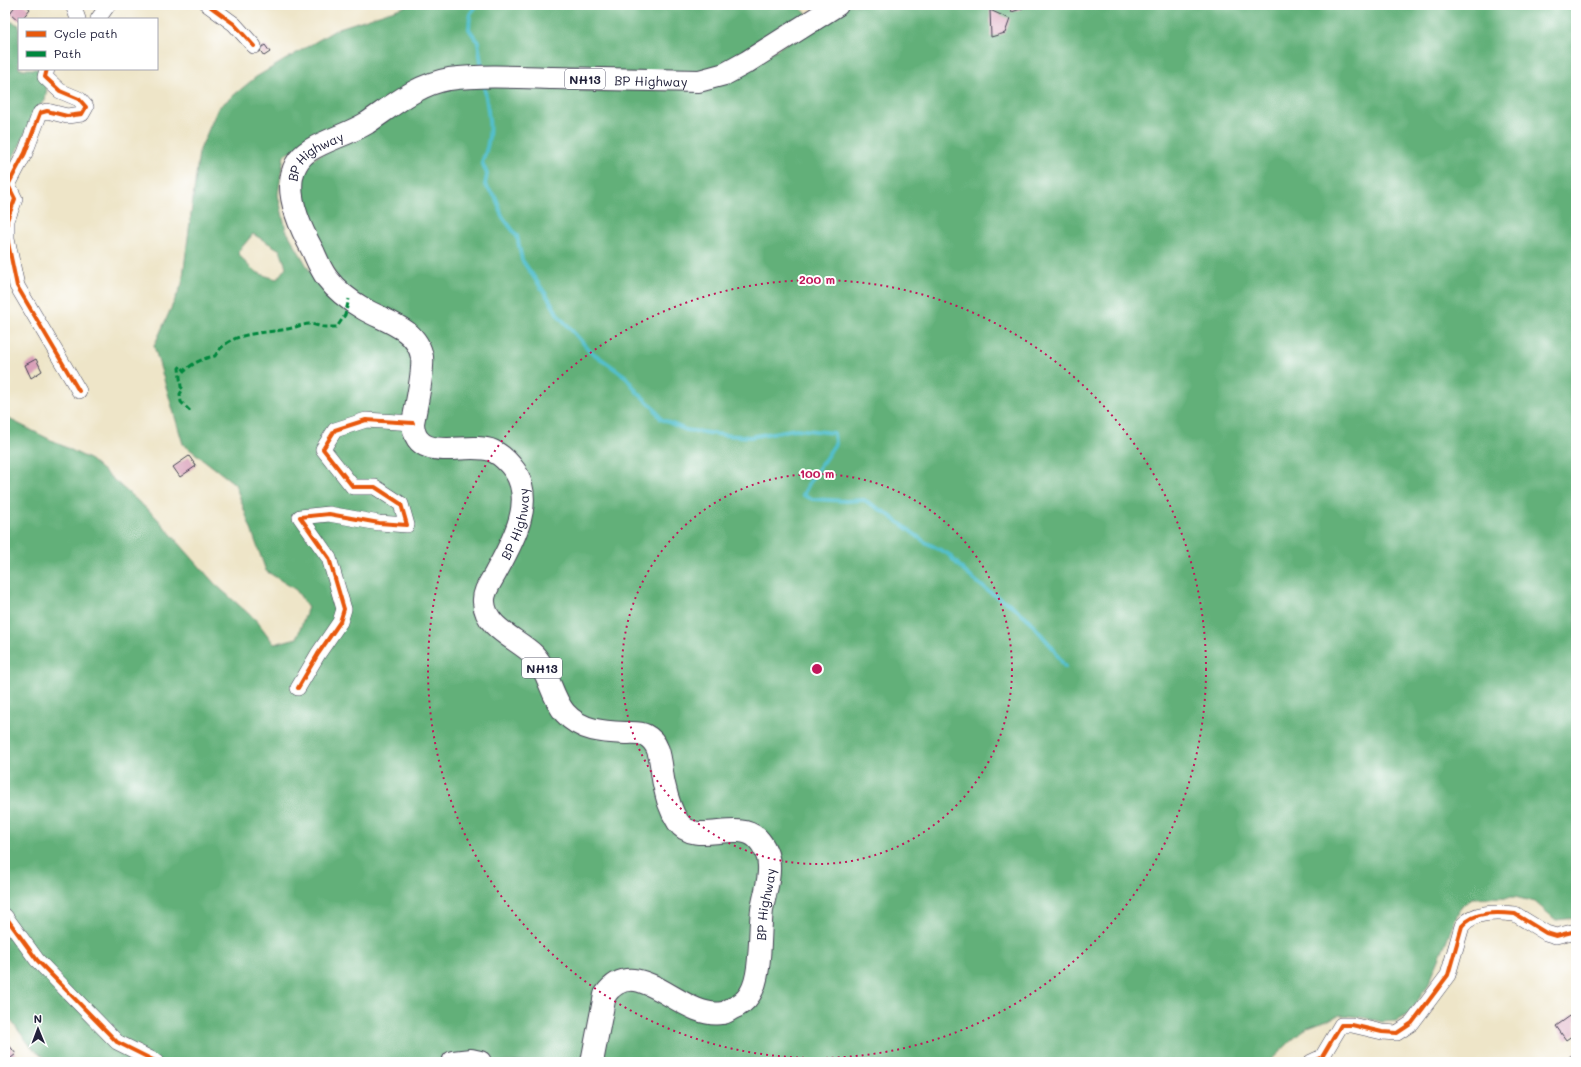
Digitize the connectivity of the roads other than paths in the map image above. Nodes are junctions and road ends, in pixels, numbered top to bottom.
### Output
1 (73, 5) edge
2 (108, 5) edge
3 (208, 5) edge
4 (837, 5) edge
5 (78, 18) edge
6 (99, 18) edge
7 (254, 46) dead end
8 (47, 70) edge
9 (79, 391) dead end
10 (413, 423) junction
11 (298, 688) dead end
12 (5, 916) edge
13 (1576, 931) edge
14 (157, 1062) edge
15 (453, 1062) edge
16 (480, 1062) edge
17 (592, 1062) edge
18 (1311, 1062) edge

1 - 5 street
2 - 6 street
3 - 7 street
4 - 10 highway, BP Highway / NH13
8 - 9 street
10 - 11 street
10 - 17 highway, BP Highway / NH13
12 - 14 street
13 - 18 street
15 - 16 highway

